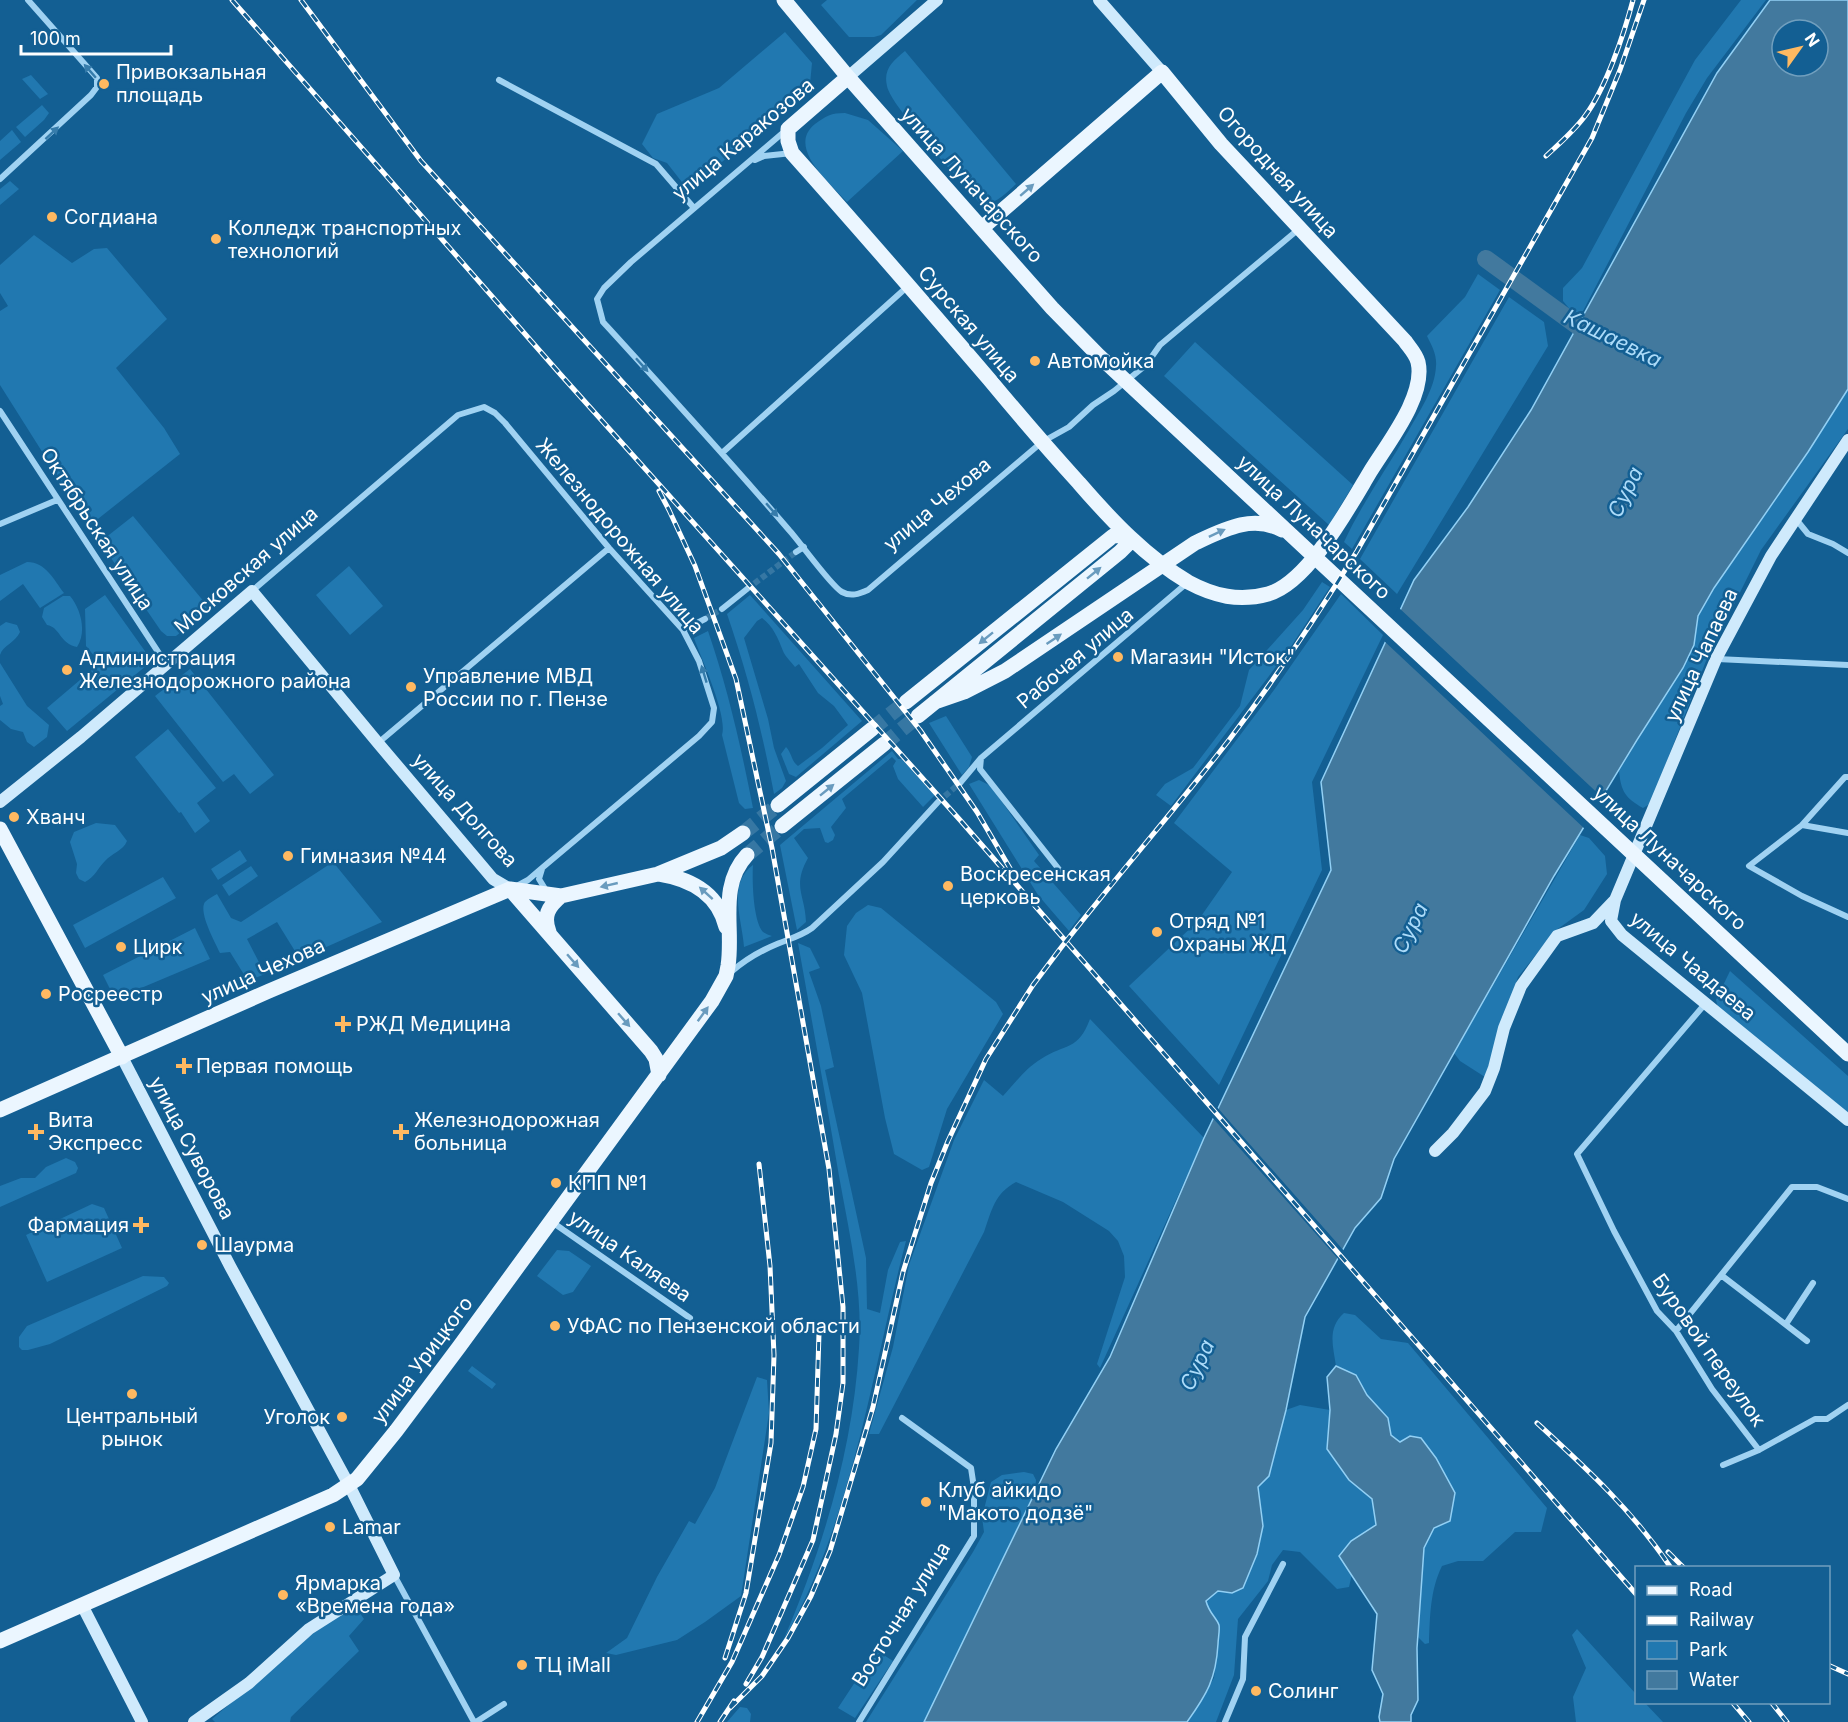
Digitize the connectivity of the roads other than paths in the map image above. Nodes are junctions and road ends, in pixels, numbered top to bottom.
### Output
1 (28, 0) edge
2 (784, 0) edge
3 (937, 0) edge
4 (1099, 0) edge
5 (1162, 72) junction
6 (848, 77) junction
7 (499, 80) dead end
8 (788, 129) junction
9 (792, 153) junction
10 (752, 161) junction
11 (0, 179) edge
12 (694, 208) junction
13 (982, 228) junction
14 (1301, 228) junction
15 (909, 285) junction
16 (0, 411) edge
17 (495, 413) joint
18 (1848, 440) edge
19 (1042, 442) junction
20 (723, 453) junction
21 (57, 500) junction
22 (1102, 510) junction
23 (1795, 518) junction
24 (0, 524) edge
25 (1127, 535) junction
26 (1293, 536) junction
27 (804, 547) junction
28 (609, 548) junction
29 (1097, 549) junction
30 (1145, 549) junction
31 (796, 552) tunnel mouth
32 (1120, 552) junction
33 (1848, 553) edge
34 (1189, 582) junction
35 (747, 589) tunnel mouth
36 (252, 591) junction
37 (722, 609) tunnel mouth
38 (705, 619) tunnel mouth
39 (683, 630) junction
40 (1716, 659) junction
41 (166, 664) junction
42 (1848, 665) edge
43 (906, 702) tunnel mouth
44 (935, 702) junction
45 (918, 716) tunnel mouth
46 (712, 722) joint
47 (872, 729) tunnel mouth
48 (378, 743) junction
49 (884, 744) tunnel mouth
50 (981, 758) junction
51 (1847, 777) edge
52 (960, 783) tunnel mouth
53 (0, 802) edge
54 (938, 802) tunnel mouth
55 (778, 805) tunnel mouth
56 (1802, 825) junction
57 (782, 826) tunnel mouth
58 (0, 829) edge
59 (743, 833) tunnel mouth
60 (1848, 833) edge
61 (747, 855) tunnel mouth
62 (542, 868) junction
63 (658, 874) junction
64 (1065, 877) dead end
65 (510, 889) junction
66 (555, 896) junction
67 (1615, 900) junction
68 (1848, 917) edge
69 (549, 933) junction
70 (729, 939) junction
71 (726, 976) junction
72 (1705, 1004) junction
73 (677, 1050) junction
74 (651, 1052) junction
75 (1848, 1053) edge
76 (122, 1057) junction
77 (658, 1075) junction
78 (0, 1110) edge
79 (1848, 1120) edge
80 (1435, 1151) dead end
81 (1848, 1199) edge
82 (551, 1221) junction
83 (1721, 1275) junction
84 (1813, 1283) dead end
85 (690, 1318) dead end
86 (1785, 1324) junction
87 (1676, 1331) junction
88 (1807, 1341) dead end
89 (1848, 1405) edge
90 (902, 1418) dead end
91 (1759, 1450) junction
92 (1724, 1465) dead end
93 (349, 1485) junction
94 (1283, 1564) dead end
95 (394, 1575) junction
96 (82, 1605) junction
97 (0, 1641) edge
98 (504, 1704) dead end
99 (142, 1722) edge
100 (195, 1722) edge
101 (475, 1722) edge
102 (859, 1722) edge
103 (1225, 1722) edge

11 -> 1 street
2 - 6 main road, улица Луначарского
3 - 6 main road, улица Каракозова
4 - 5 main road, Огородная улица
13 -> 5 main road
5 - 14 main road, Огородная улица
6 - 8 main road, улица Каракозова
6 - 13 main road, улица Луначарского
7 - 12 street
8 - 9 main road
8 - 10 street, улица Каракозова
9 - 10 street
9 - 15 main road, Сурская улица
10 - 12 street, улица Каракозова
12 -> 20 street, улица Каракозова
13 - 26 main road, улица Луначарского
14 - 19 street, улица Чехова
14 - 34 main road, Огородная улица
15 - 19 main road, Сурская улица
15 - 20 street
16 - 21 street, Октябрьская улица
17 - 28 street, Железнодорожная улица
17 - 36 street, Московская улица
18 - 23 main road, улица Чапаева
19 - 22 main road, Сурская улица
19 - 27 street, улица Чехова
20 -> 27 street
21 - 24 street
21 - 41 street, Октябрьская улица
22 - 25 main road
22 - 29 main road
23 - 33 street
23 - 40 main road, улица Чапаева
25 - 29 main road
25 - 30 main road
25 - 32 main road
44 -> 26 main road
26 - 75 main road, улица Луначарского
27 - 31 street
28 - 39 street, Железнодорожная улица
28 - 48 street
29 -> 43 main road
30 - 32 main road
30 - 34 main road
44 -> 32 main road
34 - 50 street, Рабочая улица
35 - 37 street
36 - 41 main road, Московская улица
36 - 48 main road, улица Долгова
38 - 39 street
46 -> 39 street, Железнодорожная улица
40 - 42 street
40 - 67 main road, улица Чапаева
41 - 53 main road, Московская улица
44 - 45 main road
46 - 62 street, улица Чехова
47 - 55 main road
48 - 65 main road, улица Долгова
57 -> 49 main road
50 - 52 street, Рабочая улица
50 - 64 street
51 - 56 street
54 - 71 street
56 - 60 street
56 - 68 street
58 - 76 main road, улица Суворова
59 - 63 main road
61 - 70 main road
62 - 65 street, улица Чехова
62 - 66 street
63 -> 66 main road
70 -> 63 main road
65 - 66 main road
65 - 69 main road, улица Долгова
65 - 76 main road, улица Чехова
66 - 69 main road
67 - 72 main road, улица Чаадаева
67 - 80 main road, улица Чаадаева
69 -> 74 main road, улица Долгова
70 - 71 main road, улица Урицкого
73 -> 71 main road, улица Урицкого
72 - 79 main road, улица Чаадаева
72 - 87 street, Буровой переулок
73 - 74 main road
73 - 77 main road, улица Урицкого
74 - 77 main road, улица Долгова
76 - 78 main road, улица Чехова
76 - 93 main road, улица Суворова
77 - 82 main road, улица Урицкого
81 - 83 street
82 - 85 street, улица Каляева
82 - 93 main road, улица Урицкого
83 - 86 street
83 - 87 street
84 - 86 street
86 - 88 street
87 - 91 street, Буровой переулок
89 - 91 street
90 - 102 street, Восточная улица
91 - 92 street
93 - 95 main road, улица Суворова
93 - 96 main road, улица Урицкого
94 - 103 street
95 - 100 main road
95 - 101 street
96 - 97 main road, улица Урицкого
96 - 99 main road
98 - 101 street

